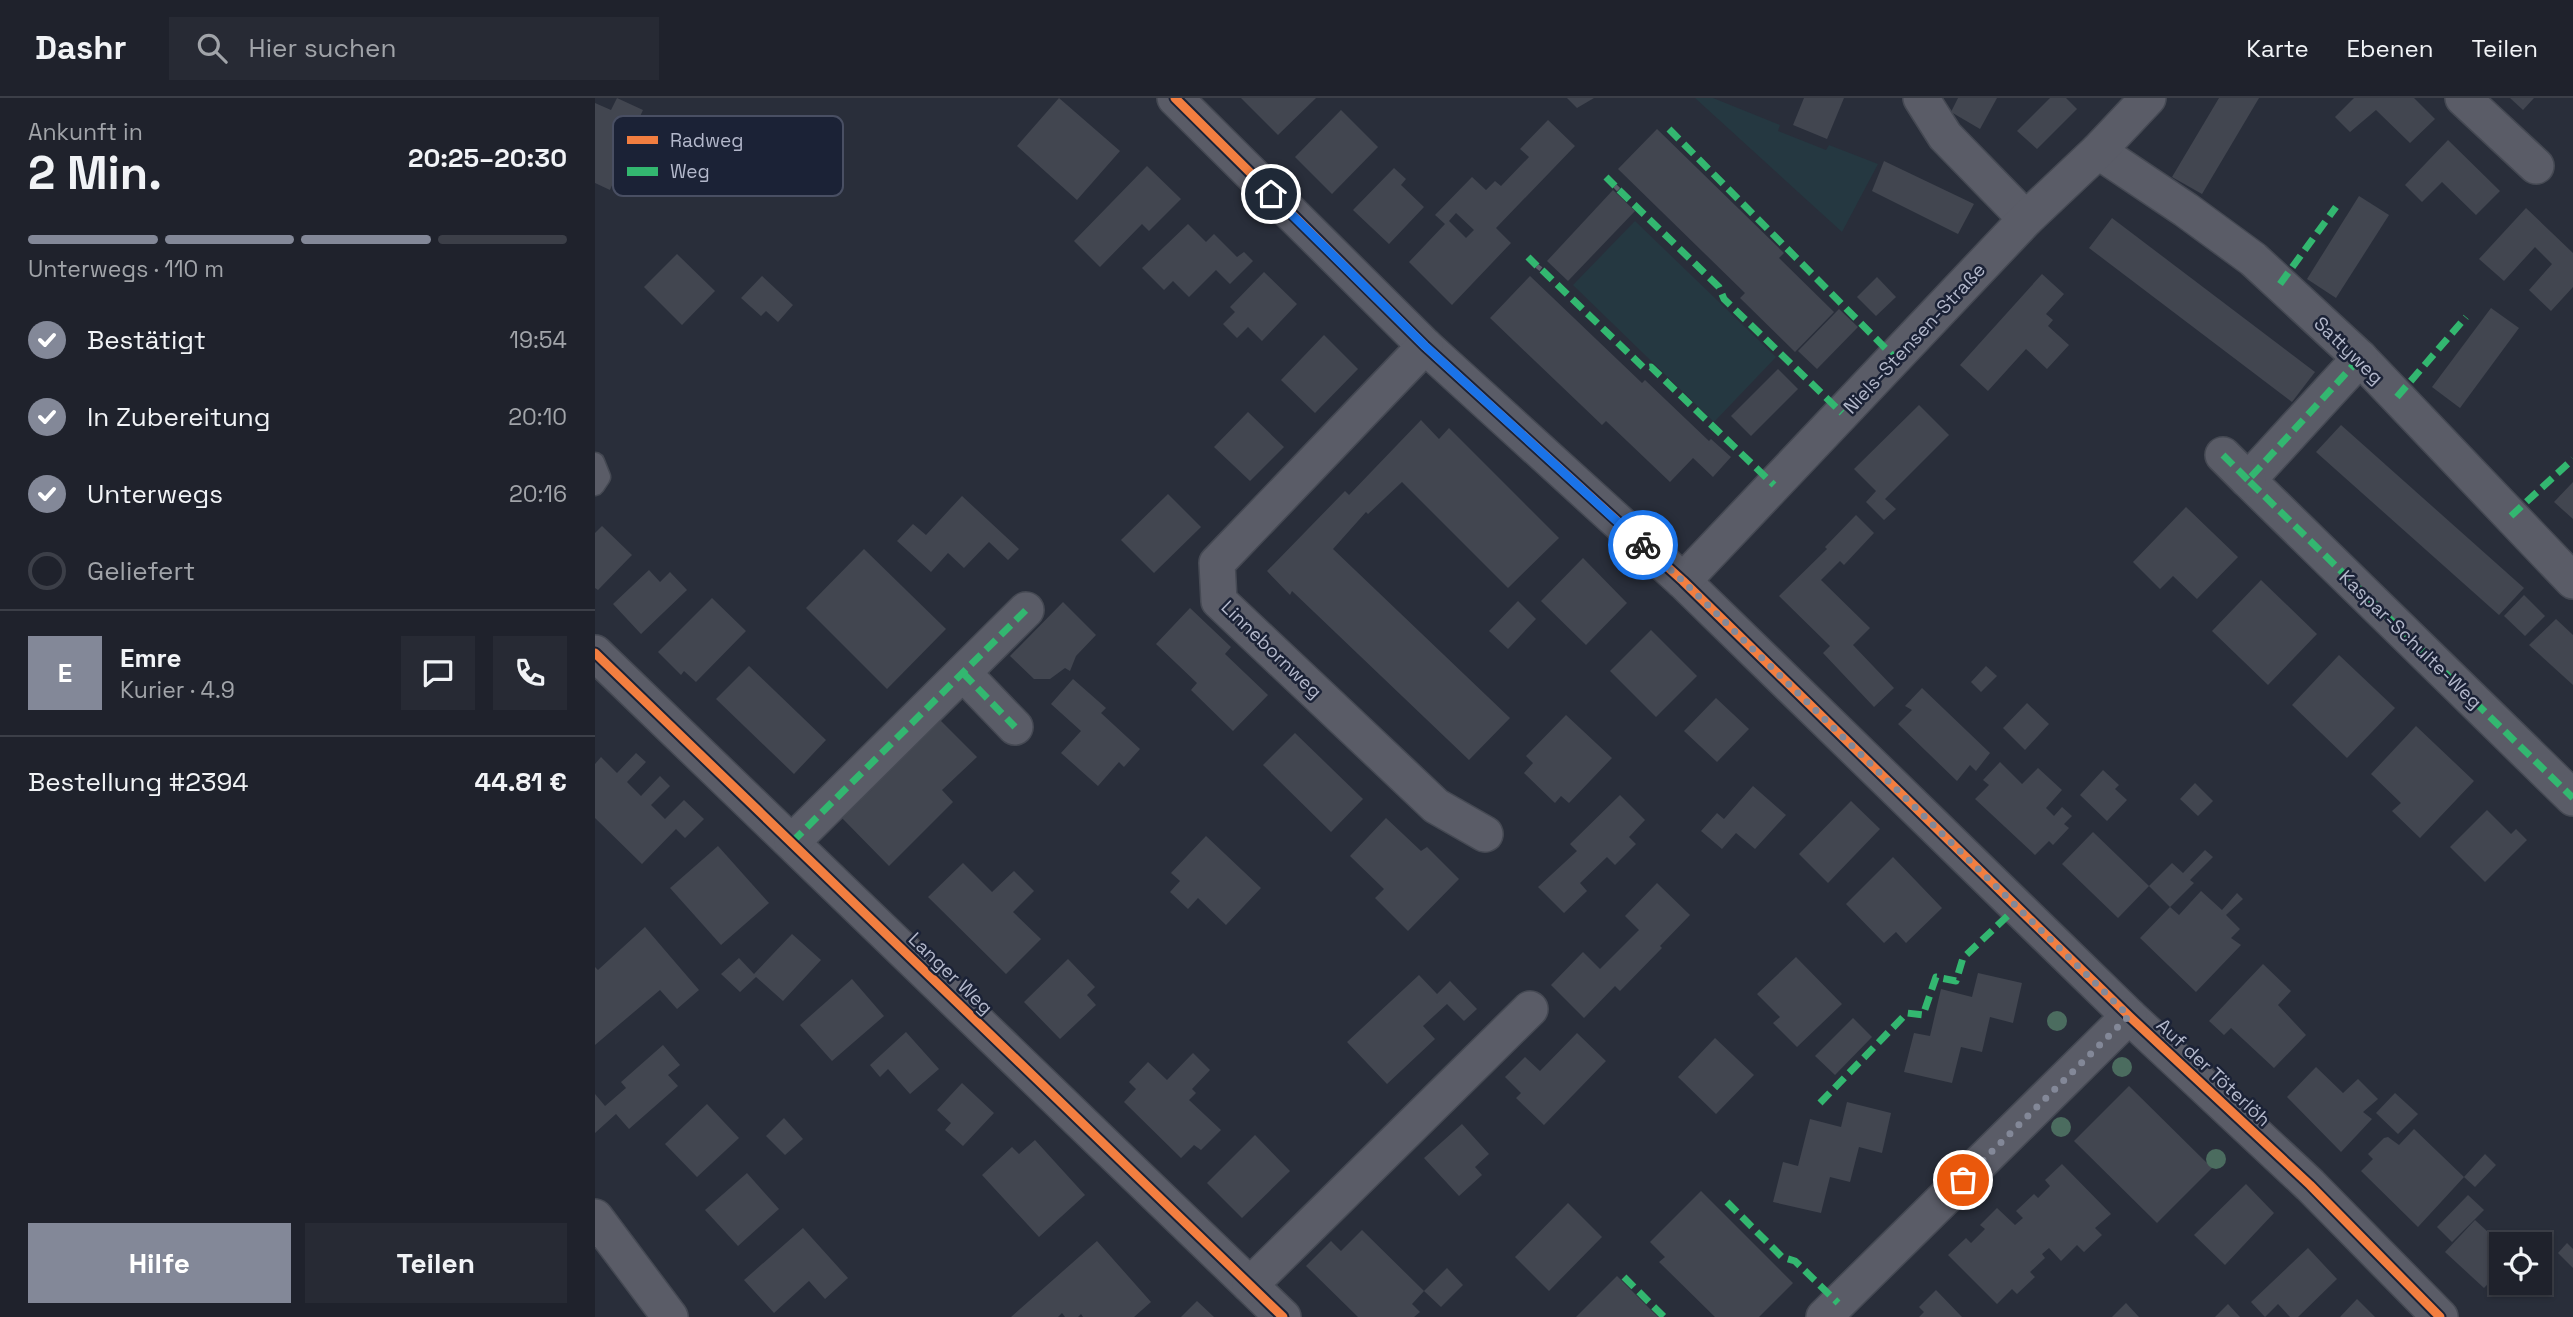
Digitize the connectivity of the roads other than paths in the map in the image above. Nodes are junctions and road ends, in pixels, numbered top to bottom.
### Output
1 (1175, 98) edge
2 (1920, 98) edge
3 (2148, 98) edge
4 (2463, 98) edge
5 (2098, 151) junction
6 (2536, 166) dead end
7 (2026, 219) junction
8 (1425, 346) junction
9 (2360, 358) junction
10 (2224, 456) dead end
11 (595, 462) edge
12 (2248, 480) junction
13 (595, 486) edge
14 (1683, 581) junction
15 (2573, 581) edge
16 (1026, 610) dead end
17 (595, 653) edge
18 (963, 673) junction
19 (1014, 726) dead end
20 (2573, 798) edge
21 (1485, 834) dead end
22 (792, 842) junction
23 (1530, 1009) dead end
24 (2129, 1016) junction
25 (595, 1217) edge
26 (1250, 1285) junction
27 (670, 1317) edge
28 (1283, 1317) edge
29 (1824, 1317) edge
30 (2440, 1317) edge

1 - 8 street, Auf der Töterlöh
2 - 7 street
3 - 5 street, Niels-Stensen-Straße
4 - 6 street
5 - 7 street, Niels-Stensen-Straße
5 - 9 street, Sattyweg
7 - 14 street, Niels-Stensen-Straße
8 - 14 street, Auf der Töterlöh
8 - 21 street, Linnebornweg
9 - 12 street
9 - 15 street, Sattyweg
10 - 12 street, Kaspar-Schulte-Weg
11 - 13 lane
12 - 20 street, Kaspar-Schulte-Weg
14 - 24 street, Auf der Töterlöh
16 - 18 street
17 - 22 street, Langer Weg
18 - 19 street
18 - 22 street
22 - 26 street, Langer Weg
23 - 26 street
24 - 29 street
24 - 30 street, Auf der Töterlöh
25 - 27 street
26 - 28 street, Langer Weg

